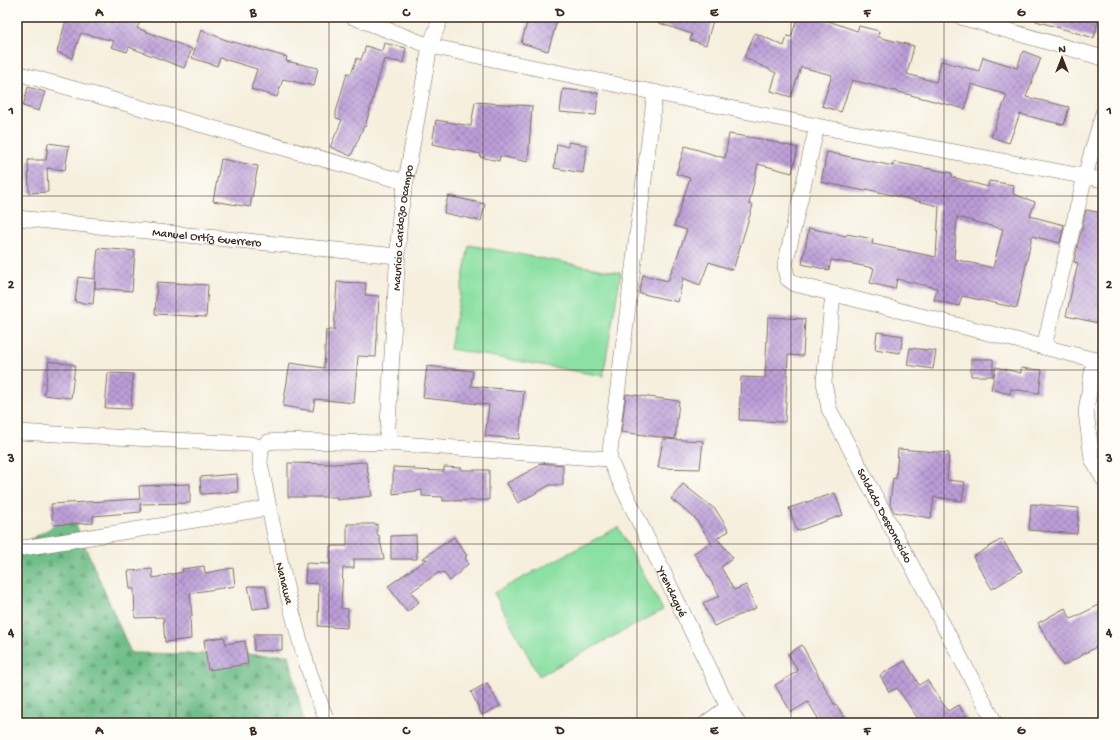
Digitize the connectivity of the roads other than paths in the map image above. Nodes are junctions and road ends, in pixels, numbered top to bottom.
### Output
1 (353, 17) edge
2 (441, 17) edge
3 (961, 17) edge
4 (430, 46) junction
5 (1103, 58) edge
6 (17, 73) edge
7 (655, 92) junction
8 (1103, 113) edge
9 (817, 126) junction
10 (1085, 176) junction
11 (1103, 180) edge
12 (405, 182) junction
13 (17, 218) edge
14 (397, 256) junction
15 (833, 294) junction
16 (1044, 347) junction
17 (1098, 361) edge
18 (17, 432) edge
19 (387, 443) junction
20 (264, 445) junction
21 (609, 459) junction
22 (1103, 479) edge
23 (269, 508) junction
24 (17, 549) edge
25 (728, 707) junction
26 (328, 723) edge
27 (706, 723) edge
28 (738, 723) edge
29 (995, 723) edge

1 - 4 street
2 - 4 street, Mauricio Cardozo Ocampo
3 - 5 street
4 - 7 street
4 - 12 street, Mauricio Cardozo Ocampo
6 - 12 street
7 - 9 street
7 - 21 street
8 - 10 street
9 - 10 street
9 - 15 street
10 - 11 street
10 - 16 street
12 - 14 street, Mauricio Cardozo Ocampo
13 - 14 street, Manuel Ortíz Guerrero
14 - 19 street, Mauricio Cardozo Ocampo
15 - 16 street
15 - 29 street, Soldado Desconocido
16 - 17 street
17 - 22 street
18 - 20 street
19 - 20 street
19 - 21 street
20 - 23 street, Nanawa
21 - 25 street, Yrendagué
23 - 24 street
23 - 26 street, Nanawa
25 - 27 street
25 - 28 street, Yrendagué

